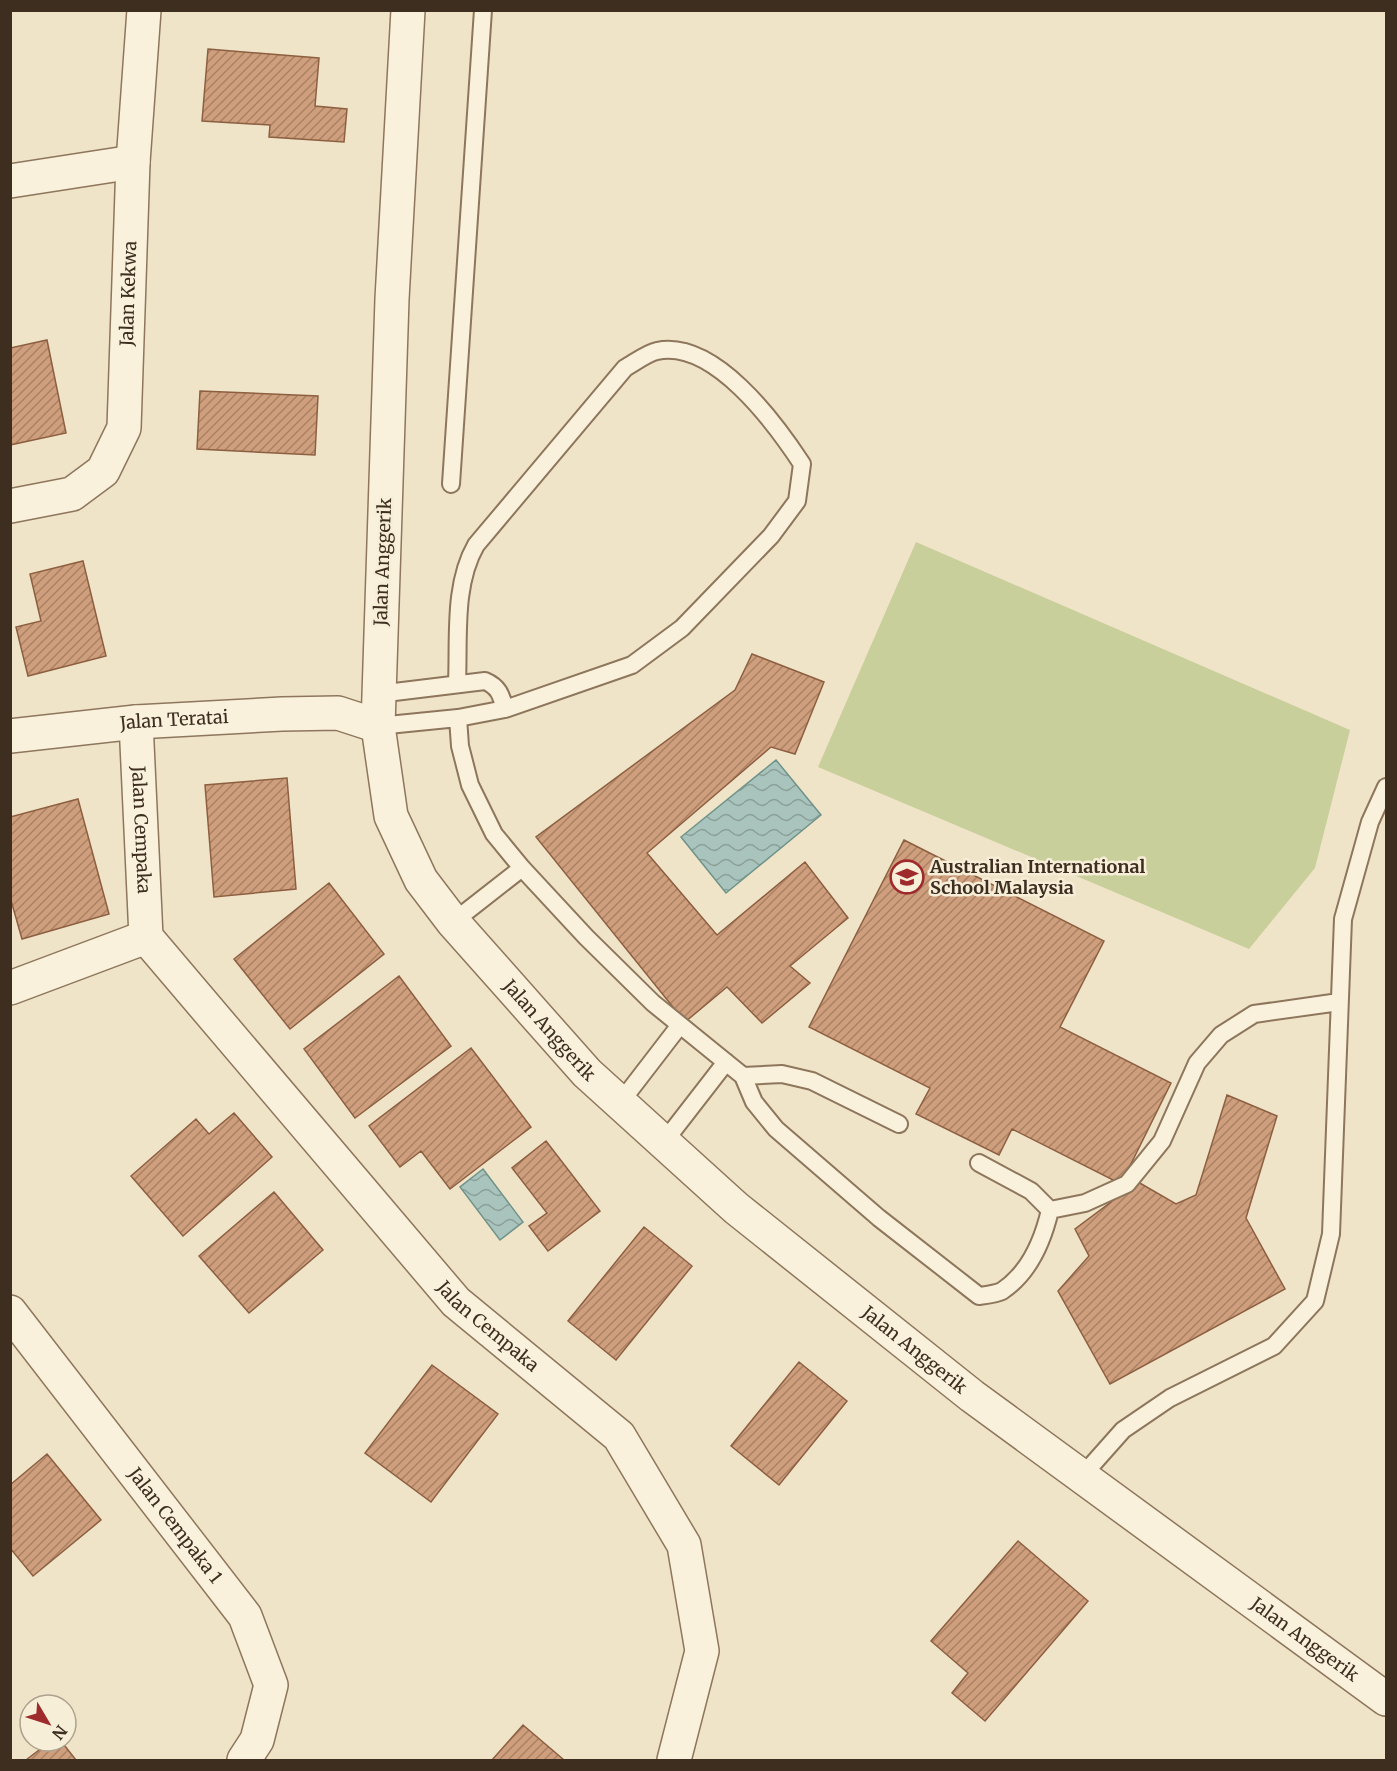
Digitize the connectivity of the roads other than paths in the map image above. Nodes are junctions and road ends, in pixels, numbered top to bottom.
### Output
1 (144, 10) edge
2 (408, 10) edge
3 (483, 10) edge
4 (133, 162) junction
5 (10, 181) edge
6 (451, 484) dead end
7 (10, 506) edge
8 (457, 683) junction
9 (506, 709) junction
10 (378, 710) junction
11 (458, 718) junction
12 (136, 722) junction
13 (10, 736) edge
14 (1386, 787) edge
15 (522, 868) junction
16 (453, 922) junction
17 (146, 937) junction
18 (10, 988) edge
19 (1340, 1002) junction
20 (680, 1025) junction
21 (726, 1062) junction
22 (743, 1077) junction
23 (620, 1103) junction
24 (899, 1124) dead end
25 (664, 1142) junction
26 (979, 1163) dead end
27 (1050, 1210) junction
28 (10, 1312) edge
29 (1083, 1475) junction
30 (1386, 1699) edge
31 (244, 1761) edge
32 (674, 1761) edge

1 - 4 street, Jalan Kekwa
2 - 10 street, Jalan Anggerik
3 - 6 lane
4 - 5 street
4 - 7 street, Jalan Kekwa
8 - 9 lane
8 - 9 lane
8 - 10 lane
9 - 11 lane
10 - 11 lane
10 - 12 street, Jalan Teratai
10 - 16 street, Jalan Anggerik
11 - 15 lane
12 - 13 street, Jalan Teratai
12 - 17 street, Jalan Cempaka
14 - 19 lane
15 - 16 lane
15 - 20 lane
16 - 23 street, Jalan Anggerik
17 - 18 street
17 - 32 street, Jalan Cempaka
19 - 27 lane
19 - 29 lane
20 - 21 lane
20 - 23 lane
21 - 22 lane
21 - 25 lane
22 - 24 lane
22 - 27 lane
23 - 25 street, Jalan Anggerik
25 - 29 street, Jalan Anggerik
26 - 27 lane
28 - 31 street, Jalan Cempaka 1
29 - 30 street, Jalan Anggerik

